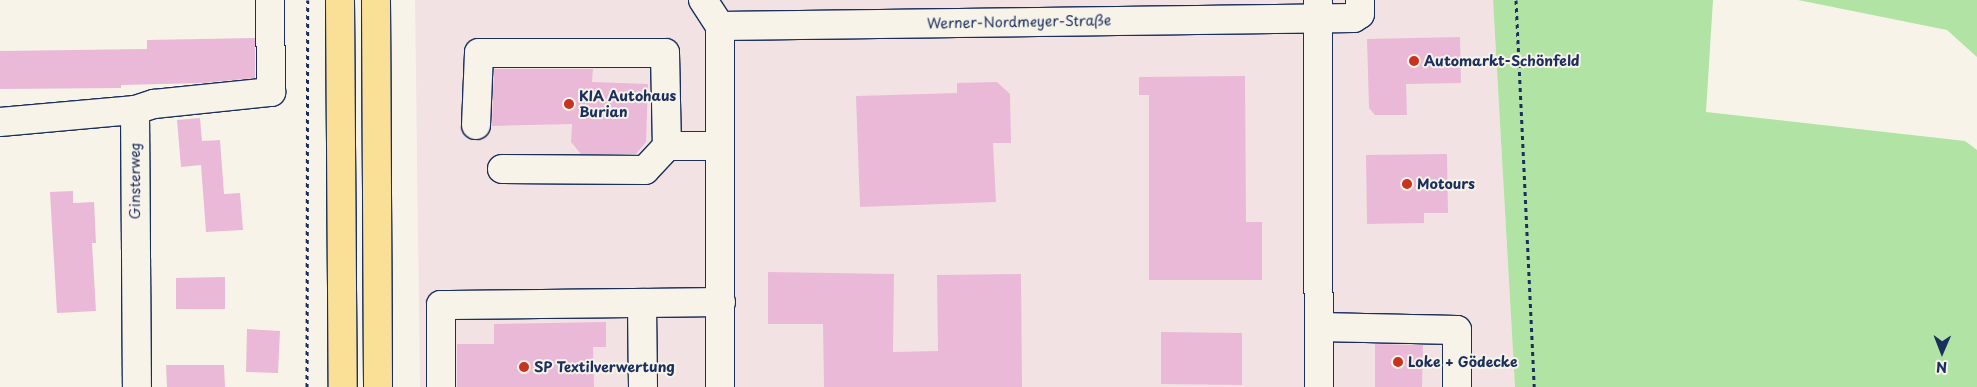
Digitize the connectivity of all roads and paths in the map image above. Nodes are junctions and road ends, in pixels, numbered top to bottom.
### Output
1 (270, 0) edge
2 (308, 0) edge
3 (340, 0) edge
4 (376, 0) edge
5 (703, 0) edge
6 (1360, 0) edge
7 (1516, 0) edge
8 (1318, 9) edge
9 (720, 26) junction
10 (135, 110) junction
11 (0, 122) edge
12 (476, 124) dead end
13 (666, 146) junction
14 (720, 146) junction
15 (502, 169) dead end
16 (721, 302) junction
17 (642, 303) junction
18 (1319, 327) junction
19 (137, 387) edge
20 (307, 387) edge
21 (343, 387) edge
22 (378, 387) edge
23 (441, 387) edge
24 (642, 387) edge
25 (720, 387) edge
26 (1319, 387) edge
27 (1457, 387) edge
28 (1534, 387) edge

1 - 10 street
2 - 20 path
3 - 21 highway
4 - 22 highway
5 - 9 street
6 - 8 street, Werner-Nordmeyer-Straße
7 - 28 path
8 - 9 street, Werner-Nordmeyer-Straße
8 - 18 street
9 - 14 street
10 - 11 street
10 - 19 street, Ginsterweg
12 - 13 street
13 - 14 street
13 - 15 street
14 - 16 street
16 - 17 street
16 - 25 street
17 - 23 street
17 - 24 street
18 - 26 street
18 - 27 street

